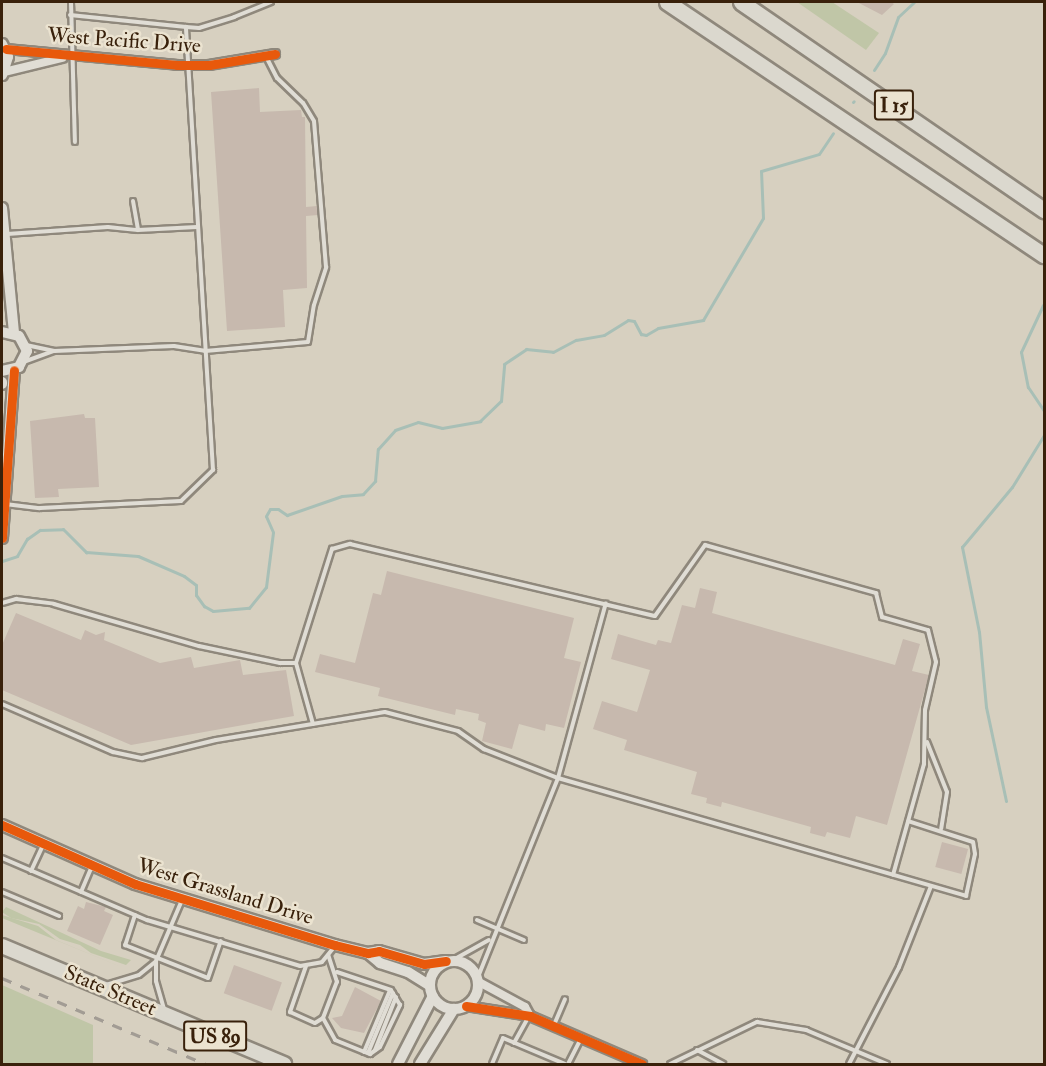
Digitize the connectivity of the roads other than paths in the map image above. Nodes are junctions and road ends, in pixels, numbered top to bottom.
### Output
1 (70, 2) edge
2 (271, 2) edge
3 (666, 2) edge
4 (741, 2) edge
5 (70, 15) junction
6 (186, 27) junction
7 (4, 46) edge
8 (271, 55) joint
9 (72, 56) junction
10 (188, 65) junction
11 (3, 75) edge
12 (75, 142) dead end
13 (133, 201) dead end
14 (2, 208) edge
15 (1044, 210) edge
16 (197, 227) junction
17 (138, 230) junction
18 (2, 236) edge
19 (1044, 255) edge
20 (2, 332) edge
21 (14, 333) junction
22 (26, 345) junction
23 (54, 351) junction
24 (205, 351) junction
25 (24, 362) junction
26 (2, 370) edge
27 (14, 370) junction
28 (4, 437) edge
29 (2, 504) edge
30 (3, 518) edge
31 (2, 538) edge
32 (2, 603) edge
33 (606, 603) junction
34 (296, 663) junction
35 (2, 704) edge
36 (313, 724) junction
37 (926, 739) junction
38 (558, 778) junction
39 (908, 821) junction
40 (2, 825) edge
41 (941, 829) junction
42 (43, 844) junction
43 (2, 858) edge
44 (92, 865) junction
45 (31, 871) junction
46 (893, 875) junction
47 (931, 886) junction
48 (2, 892) edge
49 (81, 892) junction
50 (183, 897) junction
51 (135, 915) junction
52 (59, 916) dead end
53 (477, 920) dead end
54 (496, 928) junction
55 (171, 929) junction
56 (490, 940) junction
57 (524, 940) dead end
58 (221, 941) junction
59 (336, 945) junction
60 (2, 946) edge
61 (368, 953) junction
62 (328, 955) junction
63 (157, 959) junction
64 (450, 961) junction
65 (306, 966) junction
66 (337, 972) junction
67 (478, 979) junction
68 (99, 987) junction
69 (431, 991) junction
70 (393, 993) junction
71 (565, 999) dead end
72 (466, 1006) junction
73 (454, 1009) junction
74 (166, 1016) junction
75 (530, 1016) junction
76 (322, 1018) junction
77 (554, 1025) junction
78 (581, 1037) junction
79 (514, 1043) junction
80 (697, 1050) junction
81 (855, 1051) junction
82 (366, 1052) junction
83 (680, 1059) junction
84 (284, 1065) edge
85 (398, 1065) edge
86 (420, 1065) edge
87 (492, 1065) edge
88 (567, 1065) edge
89 (642, 1065) edge
90 (670, 1065) edge
91 (685, 1065) edge
92 (723, 1065) edge
93 (849, 1065) edge
94 (887, 1065) edge

1 - 5 lane
2 - 6 lane
3 - 19 highway, I 15
4 - 15 highway, I 15
5 - 6 lane
5 - 9 lane
6 - 10 lane
7 - 9 street, West Pacific Drive
7 - 11 street
8 - 10 street, West Pacific Drive
8 - 24 lane
9 - 10 street, West Pacific Drive
9 - 11 street, West Pacific Drive
9 - 12 lane
10 - 16 lane
13 - 17 lane
14 - 18 street
16 - 17 lane
16 - 24 lane
17 - 18 lane
18 - 21 street
20 - 21 street
21 - 22 street
22 - 23 lane
22 - 25 street
23 - 24 lane
23 - 25 lane
24 - 29 lane
25 - 27 street
26 - 27 street
27 - 28 street
28 - 29 street
29 - 30 street
30 - 31 street
32 - 34 lane
33 - 34 lane
33 - 37 lane
33 - 38 lane
34 - 36 lane
35 - 36 lane
36 - 38 lane
37 - 39 lane
37 - 41 lane
38 - 46 lane
38 - 54 lane
39 - 41 lane
39 - 46 lane
40 - 42 street, West Grassland Drive
41 - 47 lane
42 - 44 street, West Grassland Drive
42 - 45 lane
43 - 45 lane
44 - 49 lane
44 - 50 street, West Grassland Drive
45 - 49 lane
46 - 47 lane
47 - 81 lane
48 - 52 lane
49 - 51 lane
50 - 55 lane
50 - 59 street, West Grassland Drive
51 - 55 lane
51 - 63 lane
53 - 54 lane
54 - 56 lane
54 - 57 lane
55 - 58 lane
55 - 63 lane
56 - 64 lane
56 - 67 lane
58 - 63 lane
58 - 65 lane
59 - 61 street, West Grassland Drive
59 - 62 lane
60 - 68 main road, State Street / US 89
61 - 64 street, West Grassland Drive
61 - 69 street, West Grassland Drive
62 - 65 lane
62 - 66 lane
63 - 68 lane
63 - 74 lane
64 - 67 street
64 - 69 street
65 - 76 lane
66 - 70 lane
66 - 76 lane
67 - 72 street
67 - 75 street
68 - 74 main road, State Street / US 89
69 - 73 street
69 - 85 street
70 - 82 lane
70 - 82 lane
71 - 77 lane
72 - 73 street
72 - 75 street
73 - 86 street
74 - 84 main road, State Street / US 89
75 - 77 street
75 - 79 lane
76 - 82 lane
77 - 78 street
78 - 88 lane
78 - 89 street
79 - 87 lane
79 - 88 lane
80 - 81 lane
80 - 83 lane
80 - 92 lane
81 - 93 lane
81 - 94 lane
83 - 90 lane
83 - 91 lane

